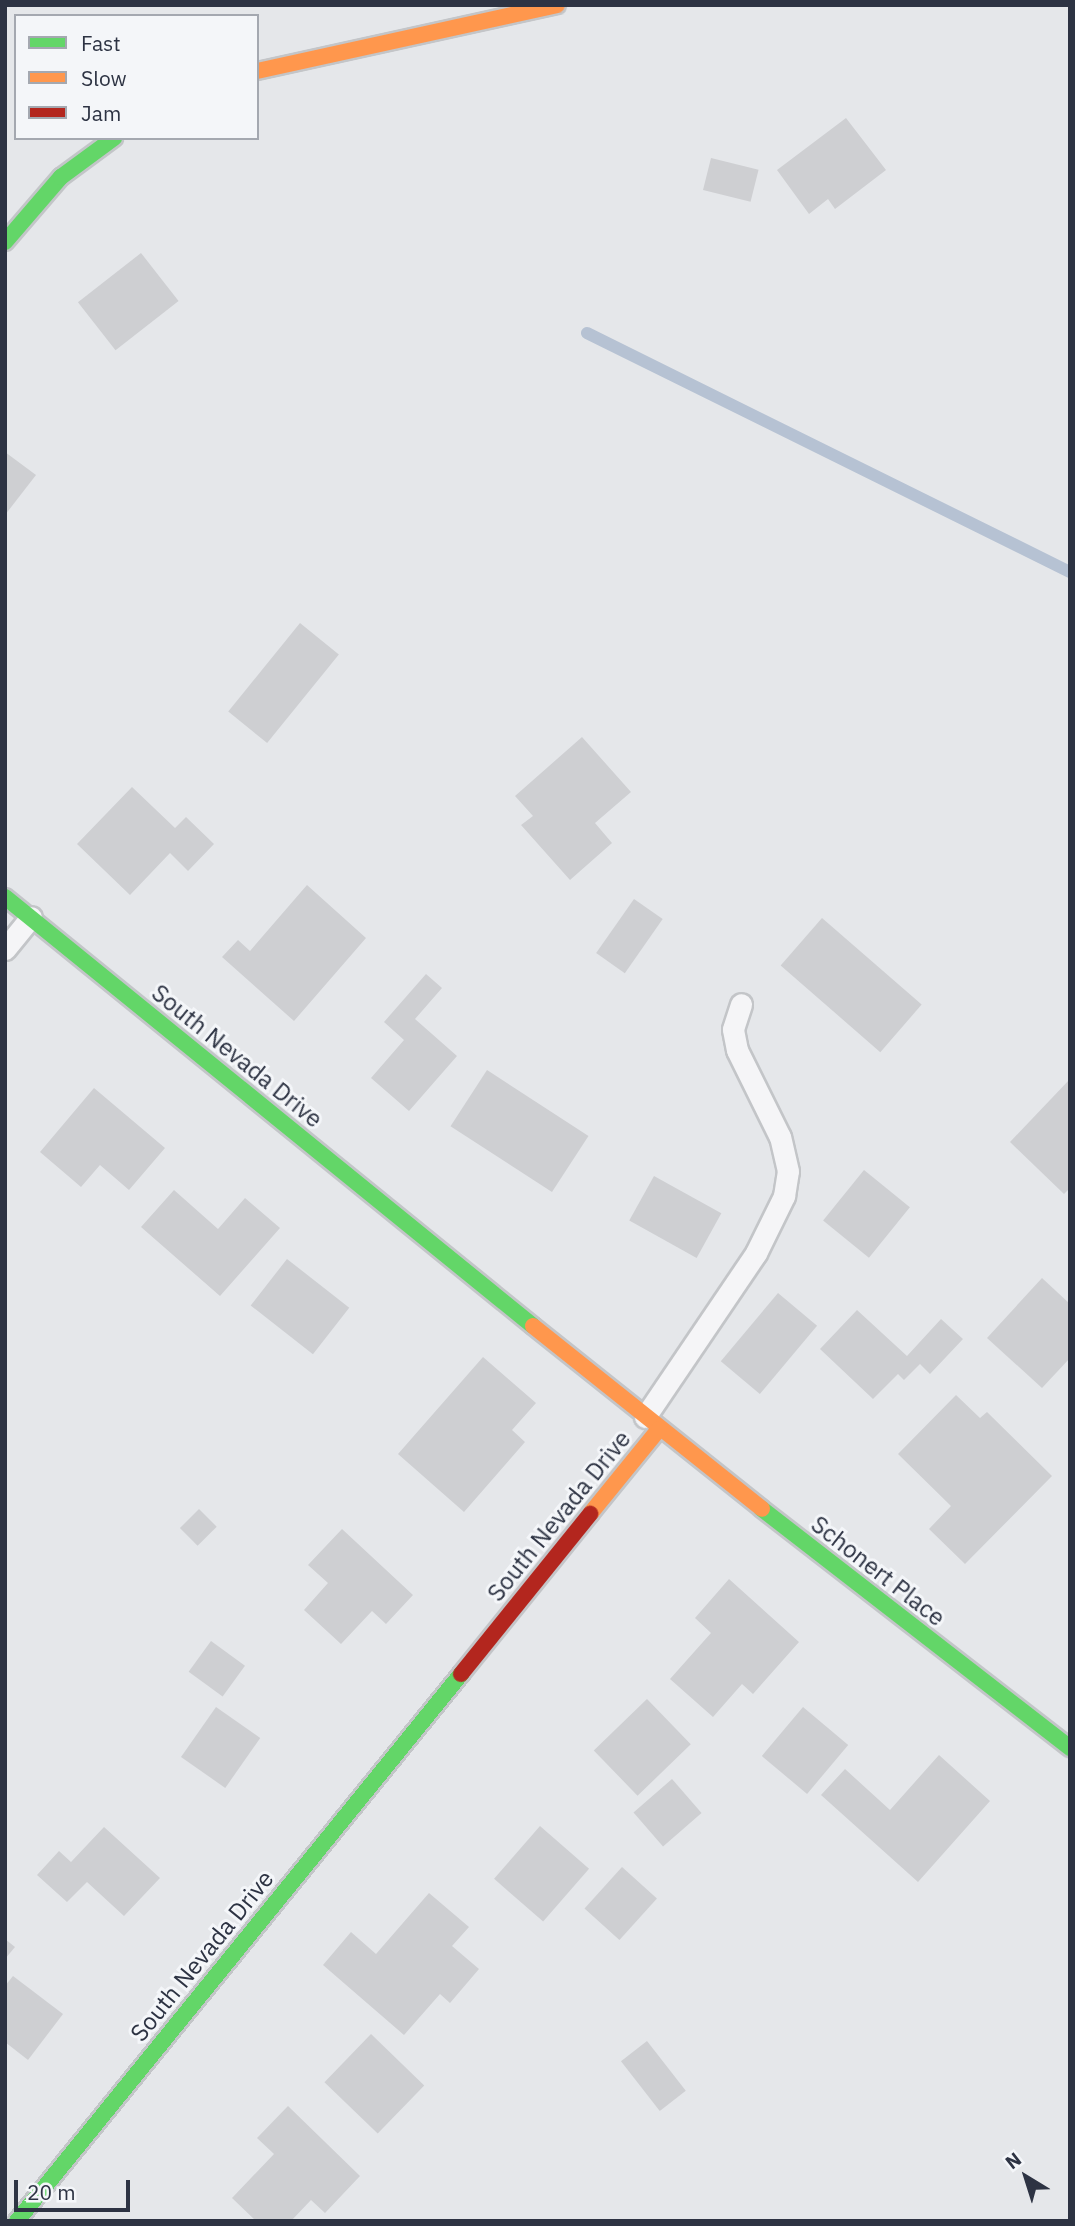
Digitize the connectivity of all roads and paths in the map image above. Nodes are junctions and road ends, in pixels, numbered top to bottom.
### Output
1 (557, 5) edge
2 (259, 71) edge
3 (111, 140) edge
4 (5, 242) edge
5 (5, 897) edge
6 (31, 917) junction
7 (5, 949) edge
8 (741, 1004) dead end
9 (652, 1423) junction
10 (1070, 1748) edge
11 (18, 2221) edge

1 - 2 street
3 - 4 street
5 - 6 street, South Nevada Drive
6 - 7 lane
6 - 9 street, South Nevada Drive
8 - 9 lane
9 - 10 street, Schonert Place
9 - 11 street, South Nevada Drive

